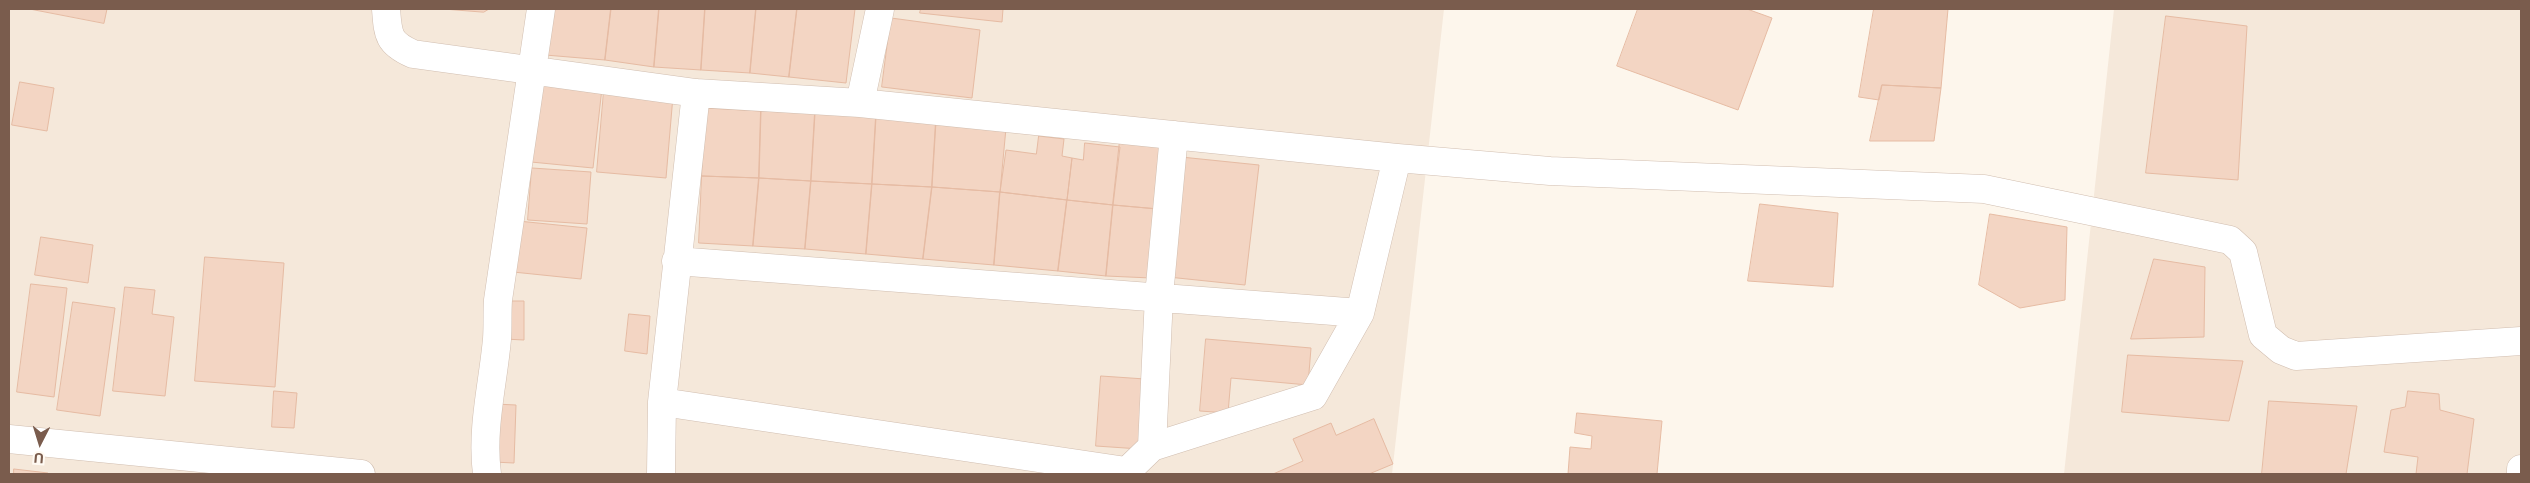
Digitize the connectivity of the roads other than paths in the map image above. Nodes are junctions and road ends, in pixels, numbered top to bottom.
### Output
1 (386, 9) edge
2 (541, 9) edge
3 (880, 9) edge
4 (533, 72) junction
5 (696, 93) junction
6 (860, 103) junction
7 (1174, 136) junction
8 (1397, 158) junction
9 (676, 261) junction
10 (1159, 296) junction
11 (1360, 313) junction
12 (2521, 341) edge
13 (662, 402) junction
14 (9, 439) edge
15 (1152, 447) junction
16 (2521, 469) edge
17 (1125, 473) edge
18 (361, 474) edge
19 (487, 474) edge
20 (661, 474) edge
21 (2521, 474) edge

1 - 4 street
2 - 4 street
3 - 6 street
4 - 5 street
4 - 19 street
5 - 6 street
5 - 9 street
6 - 7 street
7 - 8 street
7 - 10 street
8 - 11 street
8 - 12 street
9 - 10 street
9 - 13 street
10 - 11 street
10 - 15 street
11 - 15 street
13 - 17 street
13 - 20 street
14 - 18 street
15 - 17 street
16 - 21 street

